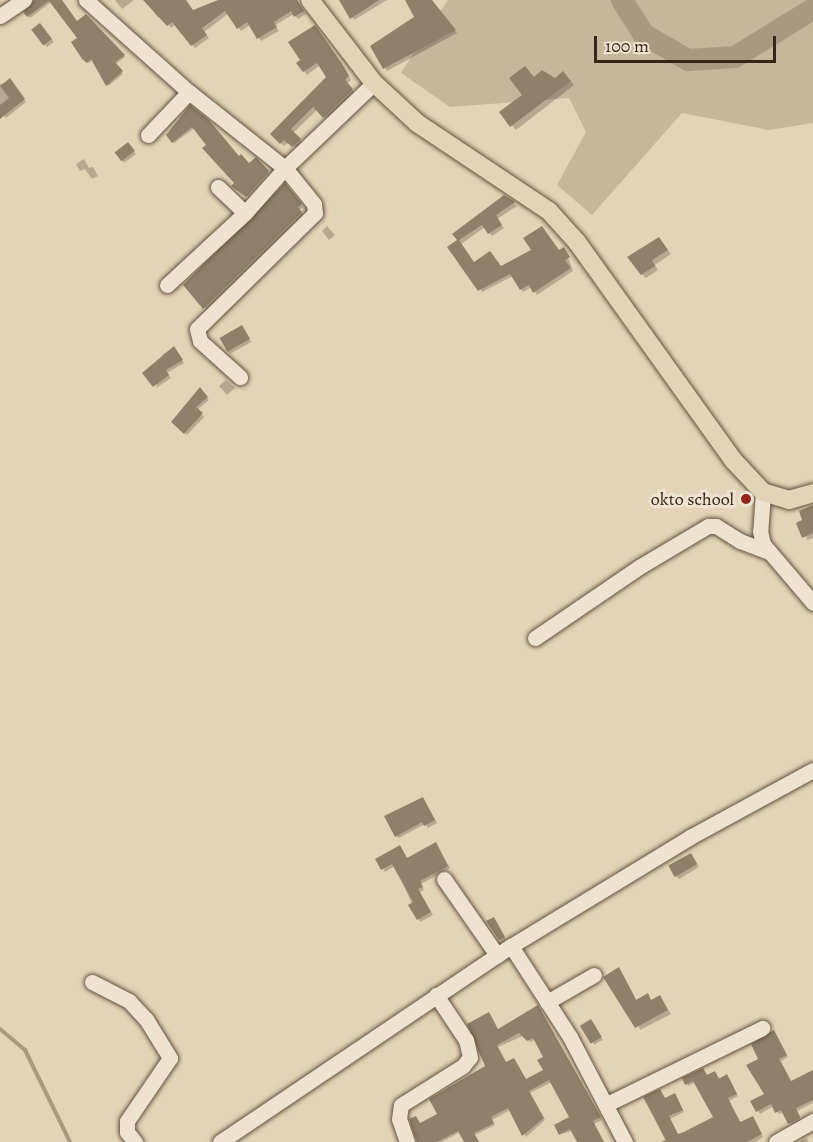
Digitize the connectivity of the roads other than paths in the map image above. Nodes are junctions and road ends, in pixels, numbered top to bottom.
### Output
1 (24, 0) edge
2 (86, 0) edge
3 (310, 0) edge
4 (0, 16) edge
5 (374, 83) junction
6 (189, 92) junction
7 (148, 135) dead end
8 (285, 168) junction
9 (218, 186) dead end
10 (245, 213) junction
11 (167, 285) dead end
12 (240, 377) dead end
13 (813, 493) edge
14 (771, 495) junction
15 (769, 552) junction
16 (813, 603) edge
17 (535, 638) dead end
18 (813, 770) edge
19 (444, 879) dead end
20 (511, 945) junction
21 (497, 955) junction
22 (594, 975) dead end
23 (92, 982) dead end
24 (436, 995) junction
25 (547, 1002) junction
26 (762, 1028) dead end
27 (607, 1104) junction
28 (813, 1121) edge
29 (135, 1142) edge
30 (220, 1142) edge
31 (407, 1142) edge
32 (626, 1142) edge
33 (776, 1142) edge

1 - 4 street
2 - 6 street
3 - 5 main road
5 - 8 street
5 - 14 main road
6 - 7 street
6 - 8 street
8 - 10 street
8 - 12 street
9 - 10 street
10 - 11 street
13 - 14 main road
14 - 15 street
15 - 16 street
15 - 17 street
18 - 20 street
19 - 21 street
20 - 21 street
20 - 25 street
21 - 24 street
22 - 25 street
23 - 29 street
24 - 30 street
24 - 31 street
25 - 27 street
26 - 27 street
27 - 32 street
28 - 33 street

